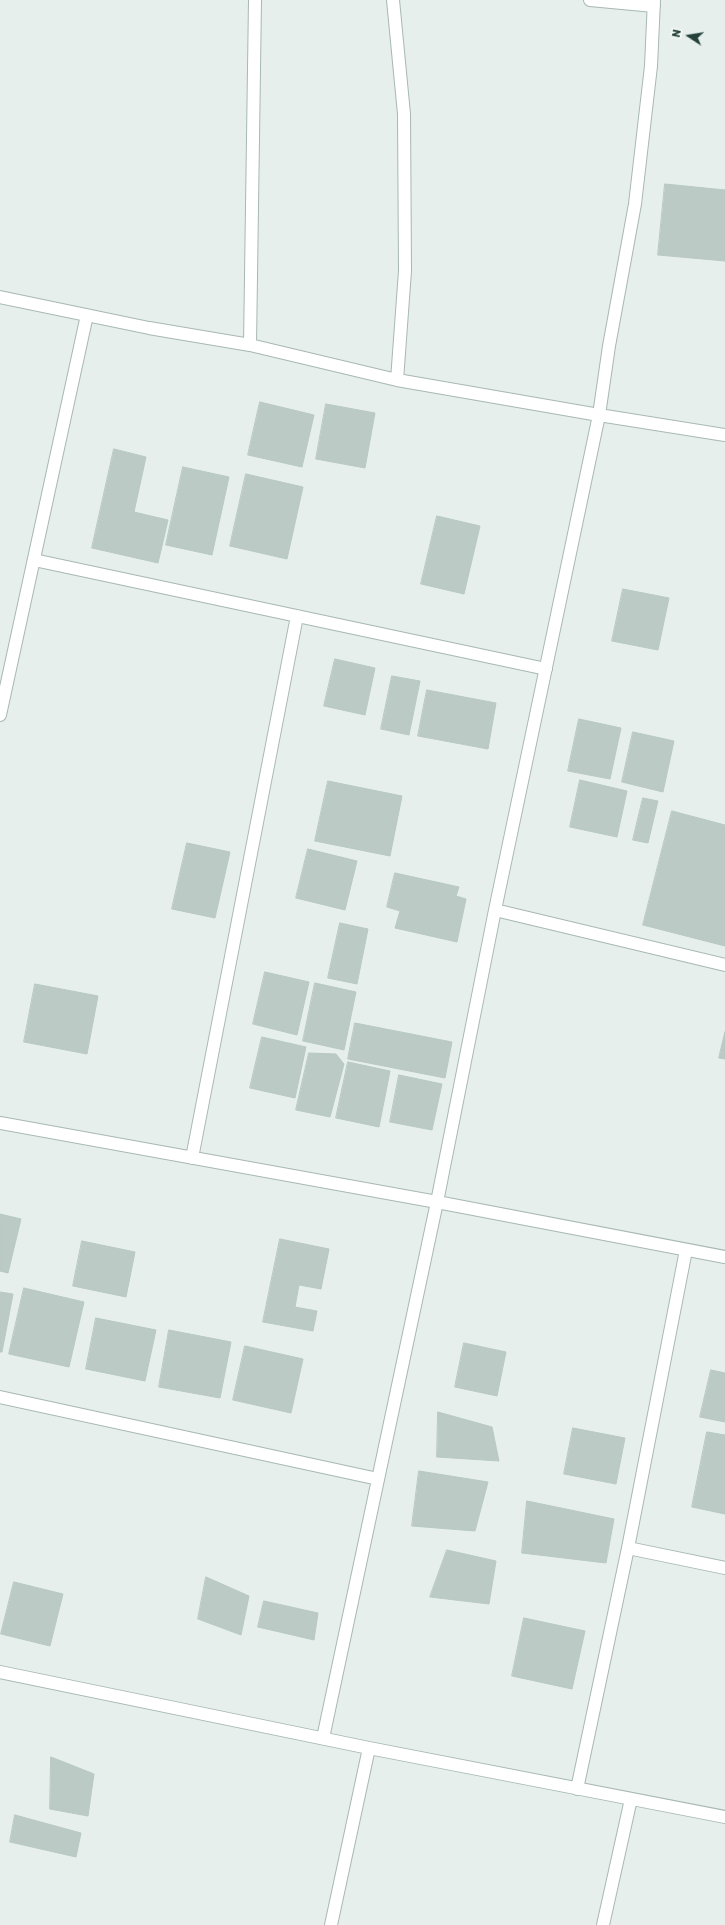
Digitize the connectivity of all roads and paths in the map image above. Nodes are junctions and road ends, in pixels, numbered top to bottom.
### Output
1 (255, 0) edge
2 (393, 0) edge
3 (590, 0) edge
4 (654, 3) edge
5 (0, 297) edge
6 (87, 315) junction
7 (250, 345) junction
8 (397, 380) junction
9 (599, 415) junction
10 (725, 435) edge
11 (34, 560) junction
12 (297, 616) junction
13 (546, 669) junction
14 (0, 715) edge
15 (495, 910) junction
16 (725, 965) edge
17 (0, 1123) edge
18 (192, 1158) junction
19 (437, 1202) junction
20 (686, 1250) junction
21 (725, 1258) edge
22 (0, 1397) edge
23 (378, 1479) junction
24 (628, 1548) junction
25 (725, 1568) edge
26 (0, 1672) edge
27 (322, 1738) junction
28 (368, 1748) junction
29 (577, 1789) junction
30 (631, 1799) junction
31 (725, 1817) edge
32 (331, 1925) edge
33 (603, 1925) edge

1 - 7 street
2 - 8 street
3 - 4 street
4 - 9 street
5 - 6 street
6 - 7 street
6 - 11 street
7 - 8 street
8 - 9 street
9 - 10 street
9 - 13 street
11 - 12 street
11 - 14 street
12 - 13 street
12 - 18 street
13 - 15 street
15 - 16 street
15 - 19 street
17 - 18 street
18 - 19 street
19 - 20 street
19 - 23 street
20 - 21 street
20 - 24 street
22 - 23 street
23 - 27 street
24 - 25 street
24 - 29 street
26 - 27 street
27 - 28 street
28 - 29 street
28 - 32 street
29 - 30 street
30 - 31 street
30 - 33 street

